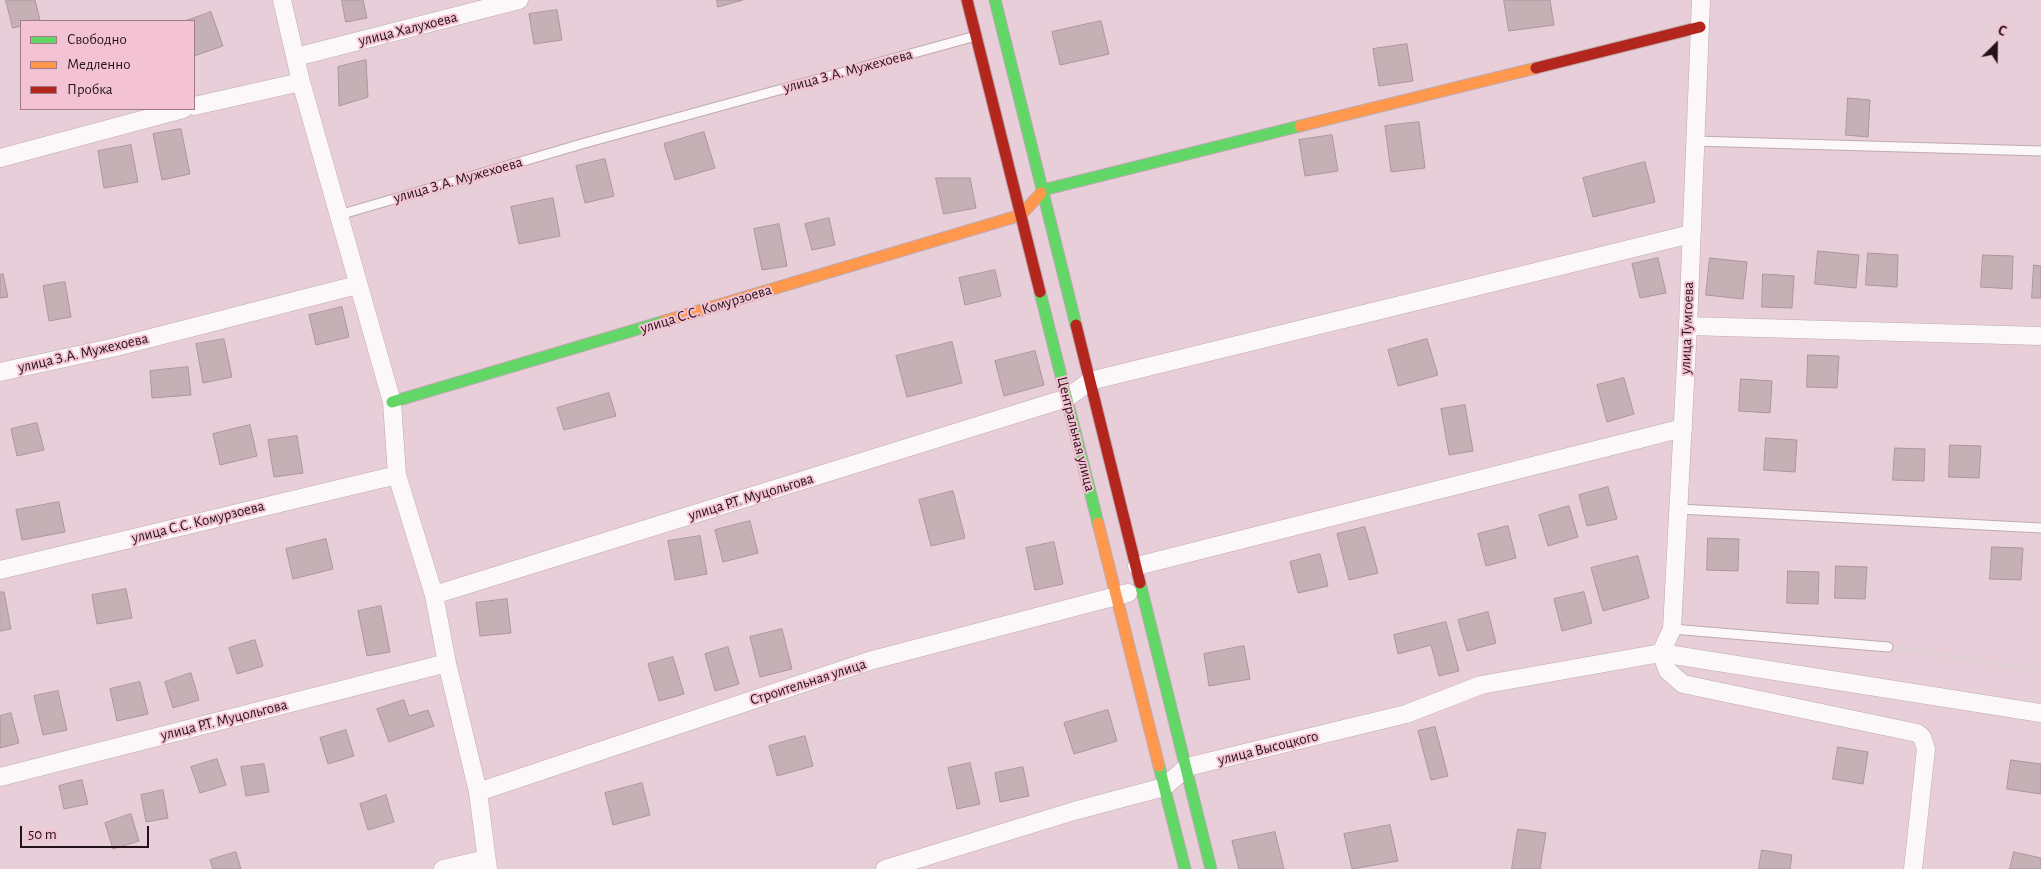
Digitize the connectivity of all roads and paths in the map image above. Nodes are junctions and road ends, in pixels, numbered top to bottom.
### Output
1 (282, 0) edge
2 (519, 0) edge
3 (967, 0) edge
4 (995, 0) edge
5 (1700, 0) edge
6 (1700, 27) junction
7 (989, 32) junction
8 (296, 57) junction
9 (301, 82) junction
10 (195, 106) edge
11 (179, 110) edge
12 (1694, 141) junction
13 (2041, 151) edge
14 (0, 158) edge
15 (1043, 190) junction
16 (339, 215) junction
17 (1021, 215) junction
18 (1691, 234) junction
19 (358, 285) junction
20 (1688, 326) junction
21 (2041, 336) edge
22 (0, 372) edge
23 (1090, 381) junction
24 (1067, 398) junction
25 (392, 402) junction
26 (1683, 428) junction
27 (397, 474) junction
28 (1678, 509) junction
29 (2041, 528) edge
30 (1137, 566) junction
31 (0, 570) edge
32 (1143, 589) junction
33 (434, 595) junction
34 (1116, 596) junction
35 (1672, 629) junction
36 (1888, 647) joint
37 (1661, 653) junction
38 (447, 663) junction
39 (2041, 672) edge
40 (2041, 713) edge
41 (1187, 767) junction
42 (0, 777) edge
43 (1164, 786) junction
44 (478, 792) junction
45 (487, 864) edge
46 (443, 869) edge
47 (885, 869) edge
48 (1185, 869) edge
49 (1211, 869) edge
50 (1913, 869) edge

1 - 8 street
2 - 8 street, улица Халухоева
3 - 7 street, Центральная улица
4 - 7 street, Центральная улица
5 - 6 street, улица Тумгоева
6 - 12 street, улица Тумгоева
6 - 15 street
7 - 15 street, Центральная улица
7 - 16 lane, улица З.А. Мужехоева
7 - 17 street, Центральная улица
8 - 9 street
9 - 10 street
9 - 16 street
11 - 14 street
12 - 13 lane
12 - 18 street, улица Тумгоева
15 - 17 street
15 - 23 street, Центральная улица
16 - 19 street
17 - 24 street, Центральная улица
17 - 25 street, улица С.С. Комурзоева
18 - 20 street, улица Тумгоева
18 - 23 street
19 - 22 street, улица З.А. Мужехоева
19 - 25 street
20 - 21 street
20 - 26 street, улица Тумгоева
23 - 24 street, улица Р.Т. Муцольгова
23 - 30 street, Центральная улица
24 - 33 street, улица Р.Т. Муцольгова
24 - 34 street, Центральная улица
25 - 27 street
26 - 28 street, улица Тумгоева
26 - 30 street
27 - 31 street, улица С.С. Комурзоева
27 - 33 street
28 - 29 lane
28 - 35 street, улица Тумгоева
30 - 32 street, Центральная улица
32 - 34 street, Строительная улица
32 - 41 street, Центральная улица
33 - 38 street
34 - 43 street, Центральная улица
34 - 44 street, Строительная улица
35 - 36 lane
35 - 37 street, улица Тумгоева
36 - 39 path
37 - 40 street, улица Высоцкого
37 - 41 street, улица Высоцкого
37 - 50 street
38 - 42 street, улица Р.Т. Муцольгова
38 - 44 street
41 - 43 street, улица Высоцкого
41 - 49 street, Центральная улица
43 - 47 street, улица Высоцкого
43 - 48 street, Центральная улица
44 - 45 street
45 - 46 street

